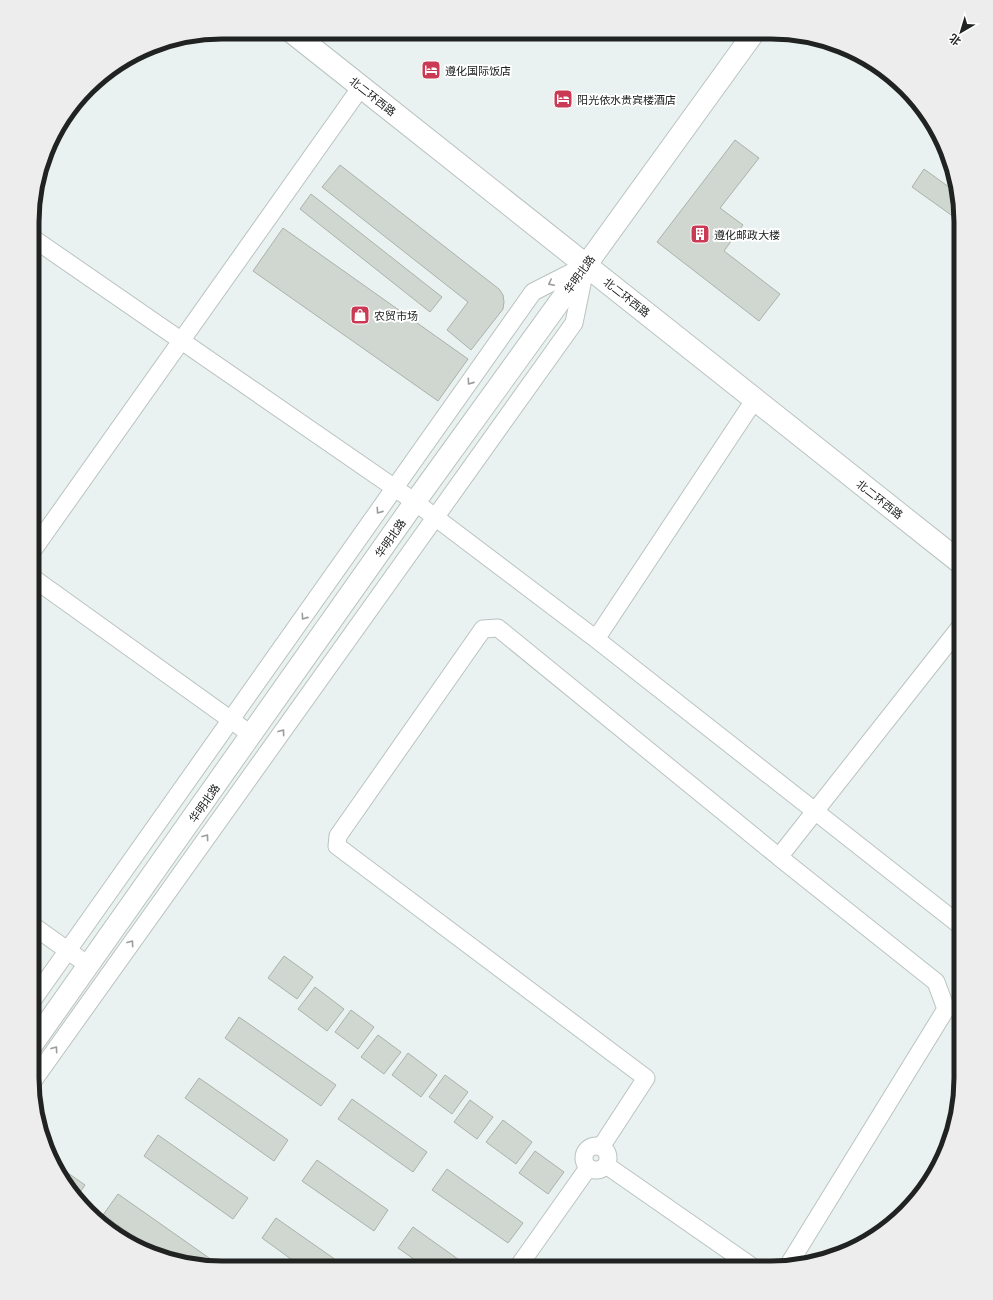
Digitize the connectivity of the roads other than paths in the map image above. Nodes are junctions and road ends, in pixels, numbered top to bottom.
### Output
1 (301, 39) edge
2 (748, 39) edge
3 (361, 87) junction
4 (39, 242) edge
5 (586, 265) junction
6 (181, 341) junction
7 (755, 399) junction
8 (394, 488) junction
9 (415, 502) junction
10 (435, 517) junction
11 (39, 542) edge
12 (954, 556) edge
13 (39, 582) edge
14 (954, 635) edge
15 (596, 639) junction
16 (231, 720) junction
17 (252, 735) junction
18 (814, 811) junction
19 (779, 856) junction
20 (954, 921) edge
21 (39, 930) edge
22 (68, 951) junction
23 (88, 965) junction
24 (39, 991) edge
25 (39, 1035) edge
26 (39, 1073) edge
27 (601, 1147) junction
28 (606, 1165) junction
29 (588, 1168) junction
30 (791, 1260) edge
31 (522, 1261) edge
32 (744, 1261) edge

1 - 3 highway, 北二环西路
2 - 5 main road, 华明北路
3 - 5 highway, 北二环西路
3 - 6 street
4 - 6 street
5 - 7 highway, 北二环西路
5 -> 8 street
5 - 9 main road, 华明北路
5 - 10 street
6 - 8 street
6 - 11 street
7 - 12 highway, 北二环西路
7 - 15 street
8 - 9 street
8 -> 16 street
9 - 10 street
9 - 17 main road, 华明北路
10 - 15 street
26 -> 10 street
13 - 16 street
14 - 18 street
15 - 18 street
16 - 17 street
16 - 22 street
17 - 23 main road, 华明北路
18 - 19 street
18 - 20 street
19 - 27 street
19 - 30 street
21 - 22 street
22 - 23 street
22 - 24 street
23 - 25 main road, 华明北路
27 - 28 street
27 - 29 street
28 - 29 street
28 - 32 street
29 - 31 street

